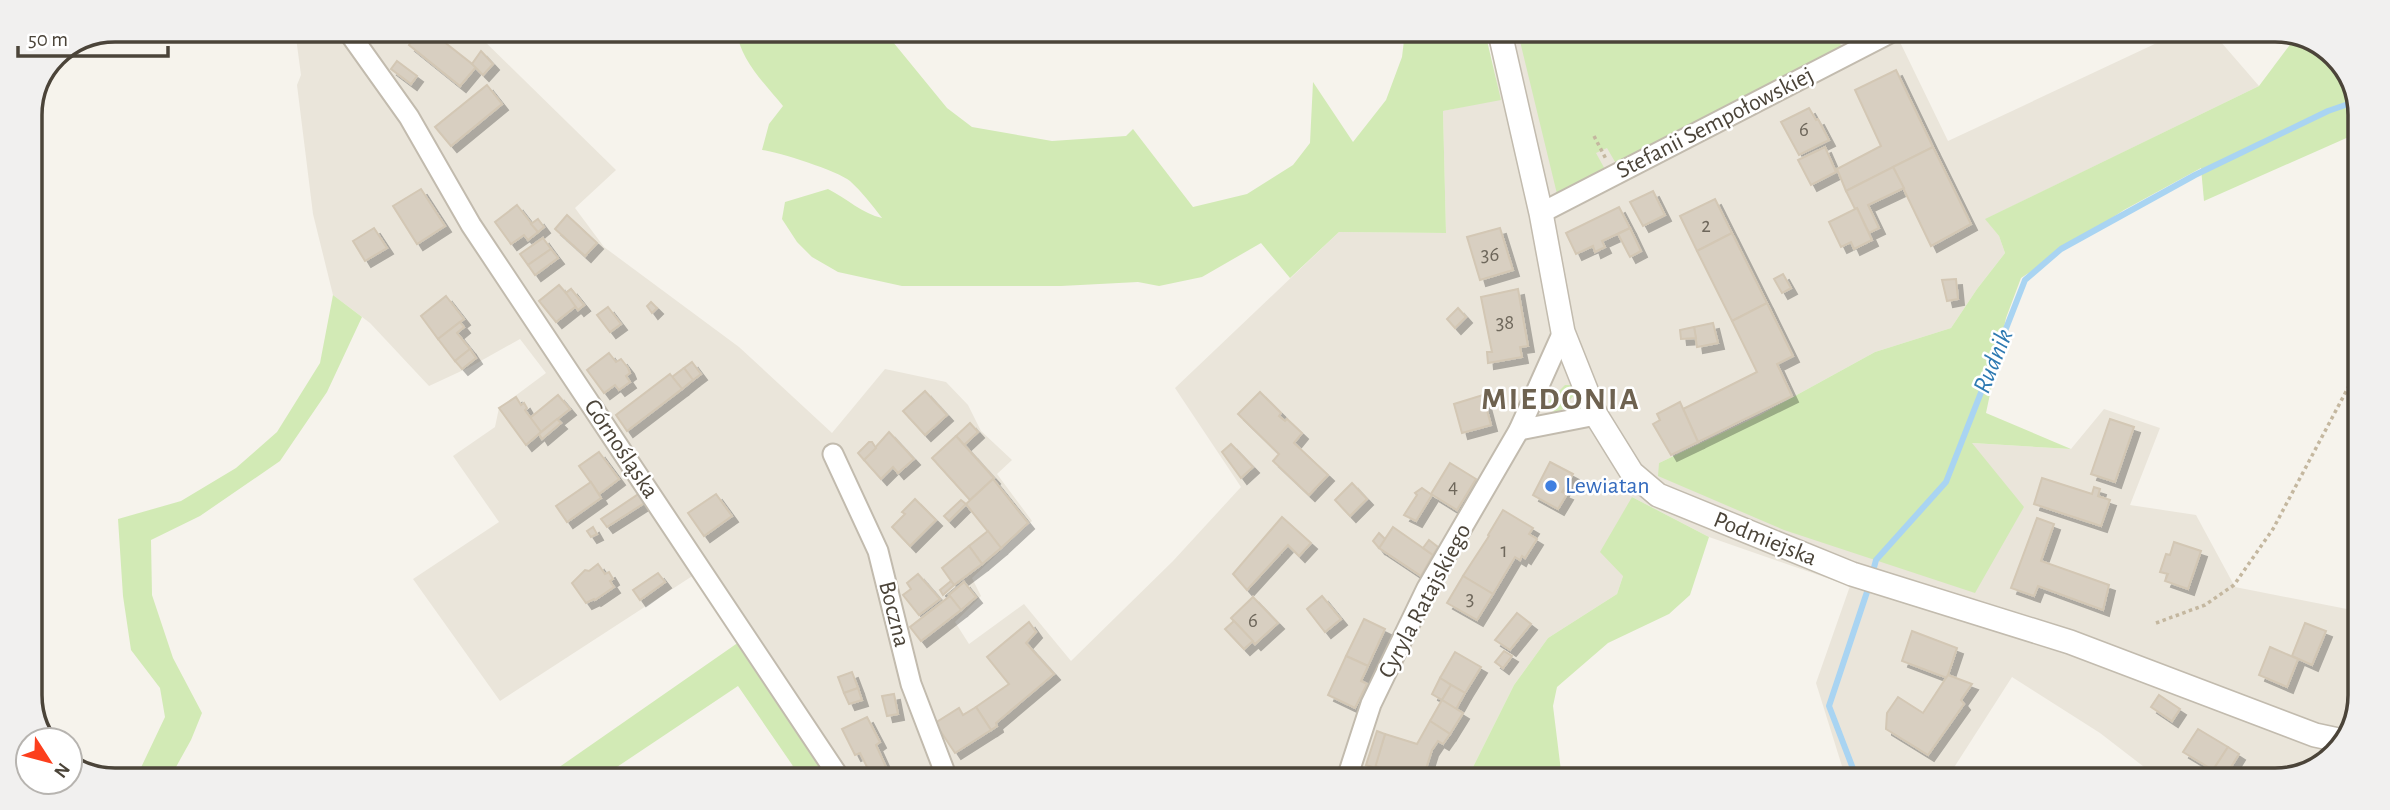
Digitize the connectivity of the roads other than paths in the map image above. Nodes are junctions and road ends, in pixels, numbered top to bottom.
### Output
1 (356, 42) edge
2 (1502, 42) edge
3 (1873, 42) edge
4 (1541, 213) junction
5 (1563, 332) junction
6 (1596, 415) junction
7 (1518, 429) junction
8 (833, 454) dead end
9 (2333, 739) edge
10 (833, 768) edge
11 (943, 768) edge
12 (1350, 768) edge

1 - 10 street, Górnośląska
2 - 4 street, Podmiejska
3 - 4 street, Stefanii Sempołowskiej
4 - 5 street, Podmiejska
5 - 6 street, Podmiejska
5 - 7 street, Cyryla Ratajskiego
6 - 7 street
6 - 9 street, Podmiejska
7 - 12 street, Cyryla Ratajskiego
8 - 11 street, Boczna

